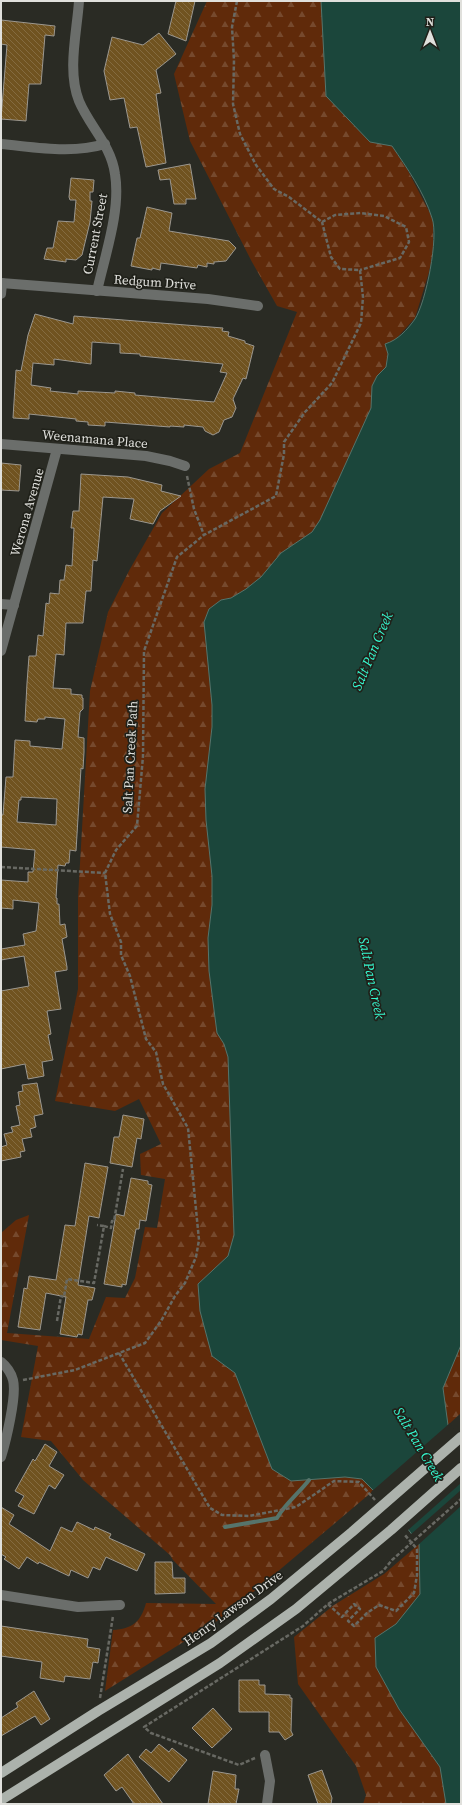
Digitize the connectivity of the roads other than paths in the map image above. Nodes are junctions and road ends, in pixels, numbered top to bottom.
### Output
1 (79, 1) edge
2 (1, 144) edge
3 (105, 144) junction
4 (1, 283) edge
5 (96, 291) junction
6 (1, 294) edge
7 (258, 306) dead end
8 (1, 444) edge
9 (57, 449) junction
10 (185, 466) road end
11 (1, 604) edge
12 (14, 605) junction
13 (1, 651) edge
14 (1, 1362) edge
15 (461, 1437) edge
16 (1, 1457) edge
17 (461, 1468) edge
18 (1, 1595) edge
19 (120, 1605) road end
20 (265, 1755) road end
21 (1, 1773) edge
22 (1, 1800) edge
23 (267, 1804) edge

1 - 3 street, Current Street
2 - 3 street
3 - 5 street, Current Street
4 - 5 street, Redgum Drive
4 - 6 street
5 - 7 street, Redgum Drive
8 - 9 street, Weenamana Place
9 - 10 street, Weenamana Place
9 - 12 street, Werona Avenue
11 - 12 street
12 - 13 street, Werona Avenue
14 - 16 street
15 - 21 main road, Henry Lawson Drive
17 - 22 main road
18 - 19 street
20 - 23 street

